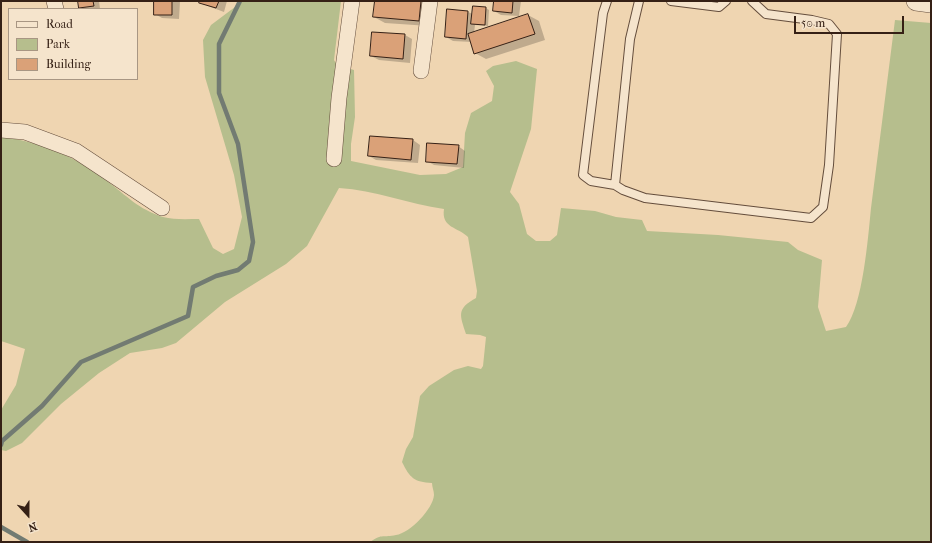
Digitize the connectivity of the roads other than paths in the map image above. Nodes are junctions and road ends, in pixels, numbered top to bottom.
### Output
1 (352, 1) edge
2 (430, 1) edge
3 (607, 1) edge
4 (639, 1) edge
5 (671, 1) edge
6 (726, 1) edge
7 (752, 1) edge
8 (916, 1) edge
9 (931, 3) edge
10 (421, 71) dead end
11 (1, 130) edge
12 (334, 159) dead end
13 (615, 185) junction
14 (162, 208) dead end

1 - 12 street
2 - 10 street
3 - 13 lane
4 - 13 lane
5 - 6 lane
7 - 13 lane
8 - 9 street
11 - 14 street

